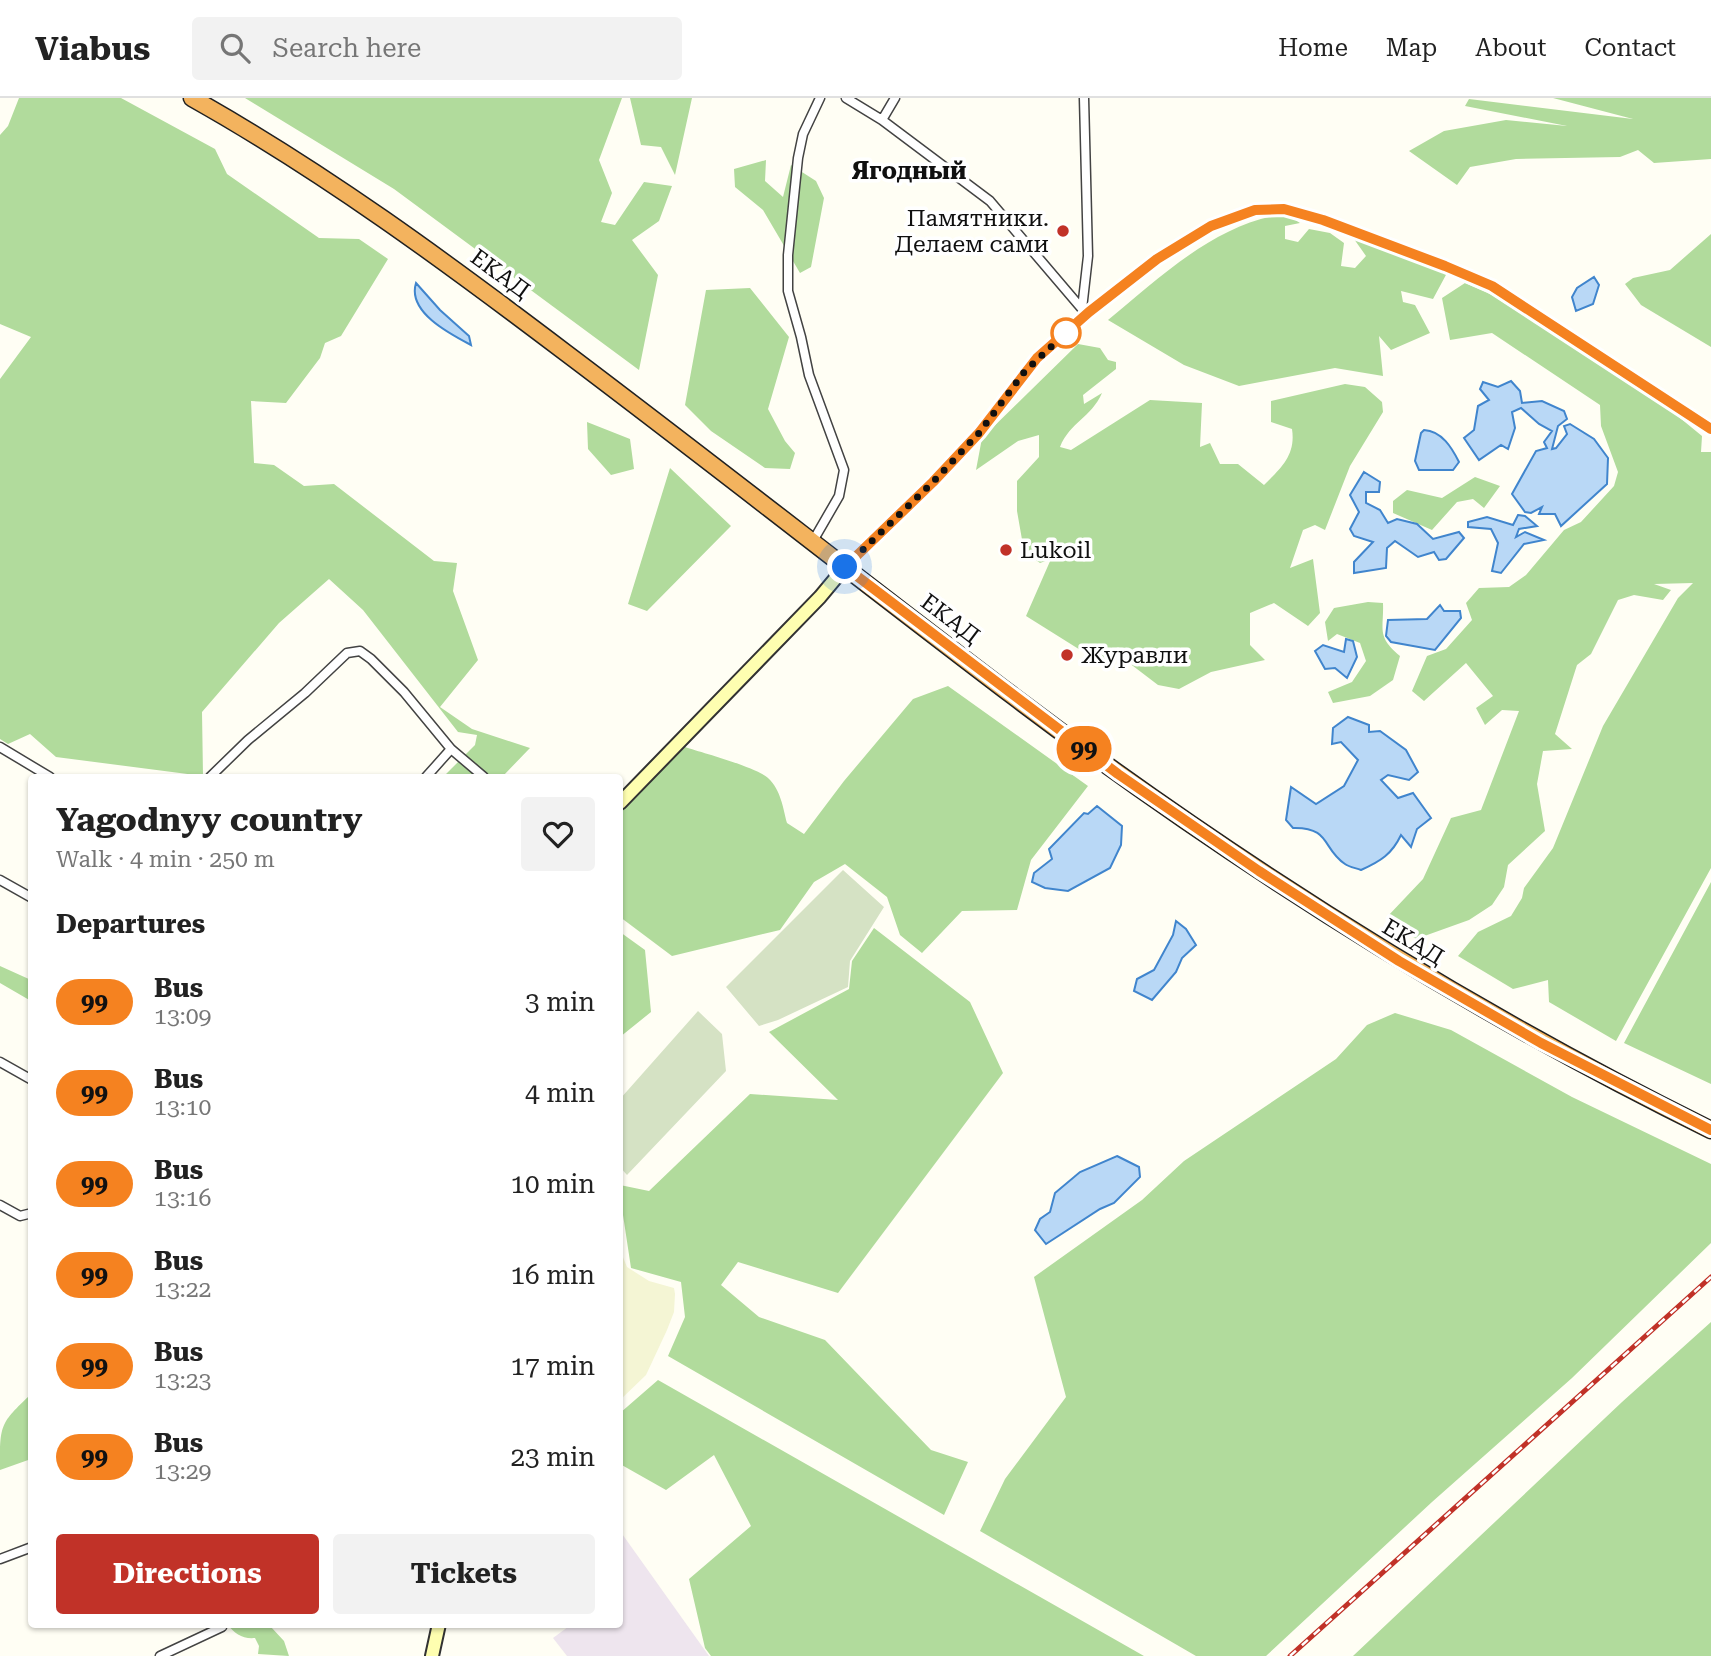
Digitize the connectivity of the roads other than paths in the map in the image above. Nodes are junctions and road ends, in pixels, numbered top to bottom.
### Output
1 (192, 98) edge
2 (820, 98) edge
3 (846, 98) edge
4 (895, 98) edge
5 (1084, 98) edge
6 (882, 120) junction
7 (1083, 313) junction
8 (1711, 429) edge
9 (837, 500) junction
10 (839, 513) dead end
11 (813, 541) junction
12 (845, 567) junction
13 (0, 747) edge
14 (451, 749) junction
15 (45, 774) edge
16 (213, 774) edge
17 (429, 774) edge
18 (480, 774) edge
19 (623, 800) edge
20 (0, 880) edge
21 (28, 896) edge
22 (0, 1062) edge
23 (28, 1078) edge
24 (1711, 1130) edge
25 (0, 1205) edge
26 (28, 1216) edge
27 (28, 1548) edge
28 (0, 1559) edge
29 (220, 1628) edge
30 (438, 1628) edge
31 (160, 1656) edge
32 (432, 1656) edge

1 - 11 highway, ЕКАД
2 - 9 street
3 - 6 street
4 - 6 street
5 - 7 street
6 - 7 street
7 - 8 street
7 - 12 street
9 - 10 street
9 - 11 street
11 - 12 highway, ЕКАД
12 - 19 street
12 - 24 highway, ЕКАД
13 - 15 street
14 - 16 street
14 - 17 street
14 - 18 street
20 - 21 street
22 - 23 street
25 - 26 street
27 - 28 street
29 - 31 street
30 - 32 street

